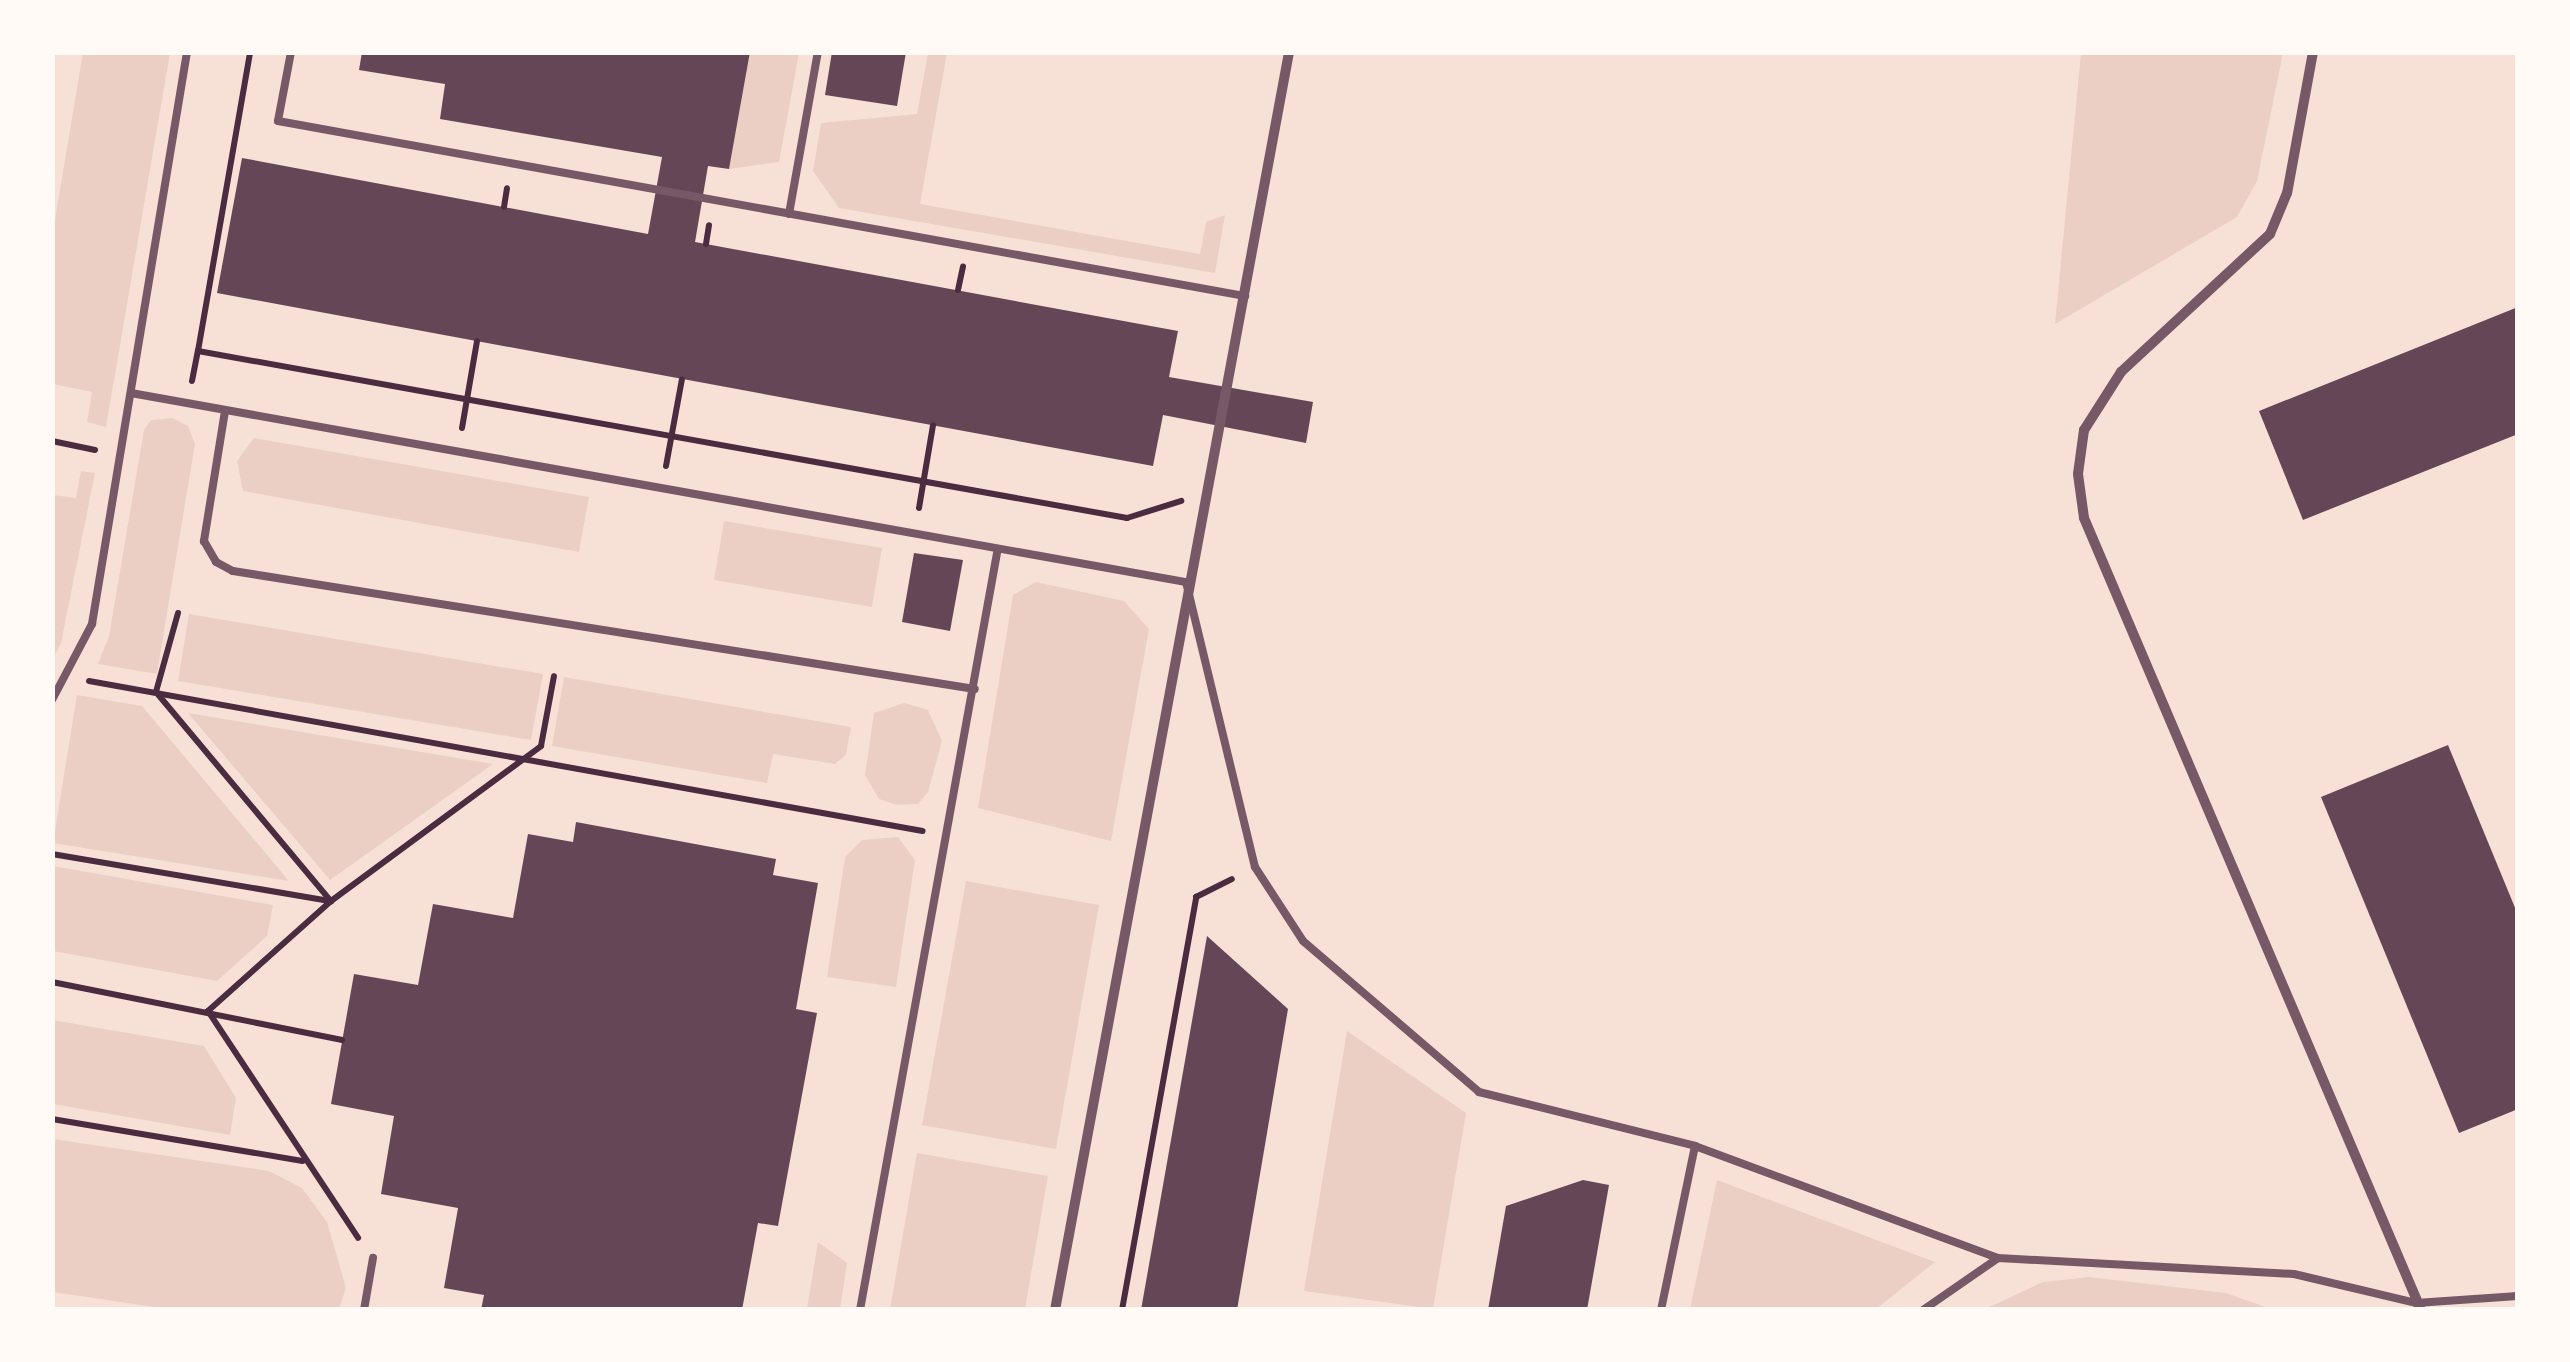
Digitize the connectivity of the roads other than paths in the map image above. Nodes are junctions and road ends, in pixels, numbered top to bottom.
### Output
1 (187, 52) edge
2 (291, 52) edge
3 (818, 52) edge
4 (1289, 52) edge
5 (2313, 52) edge
6 (789, 214) junction
7 (1245, 296) junction
8 (132, 393) junction
9 (224, 410) junction
10 (997, 553) junction
11 (1186, 582) junction
12 (975, 689) junction
13 (52, 700) edge
14 (1695, 1146) junction
15 (373, 1258) road end
16 (1998, 1258) junction
17 (2518, 1296) edge
18 (2419, 1306) edge
19 (364, 1310) edge
20 (860, 1310) edge
21 (1055, 1310) edge
22 (1660, 1310) edge
23 (1923, 1310) edge

1 - 8 lane
2 - 6 lane
3 - 6 lane
4 - 7 street
5 - 18 street
6 - 7 lane
7 - 11 street
8 - 9 lane
8 - 13 lane
9 - 10 lane
9 - 12 lane
10 - 11 lane
10 - 12 lane
11 - 14 lane
11 - 21 street
12 - 20 lane
14 - 16 lane
14 - 22 lane
15 - 19 lane
16 - 18 lane
16 - 23 lane
17 - 18 lane

